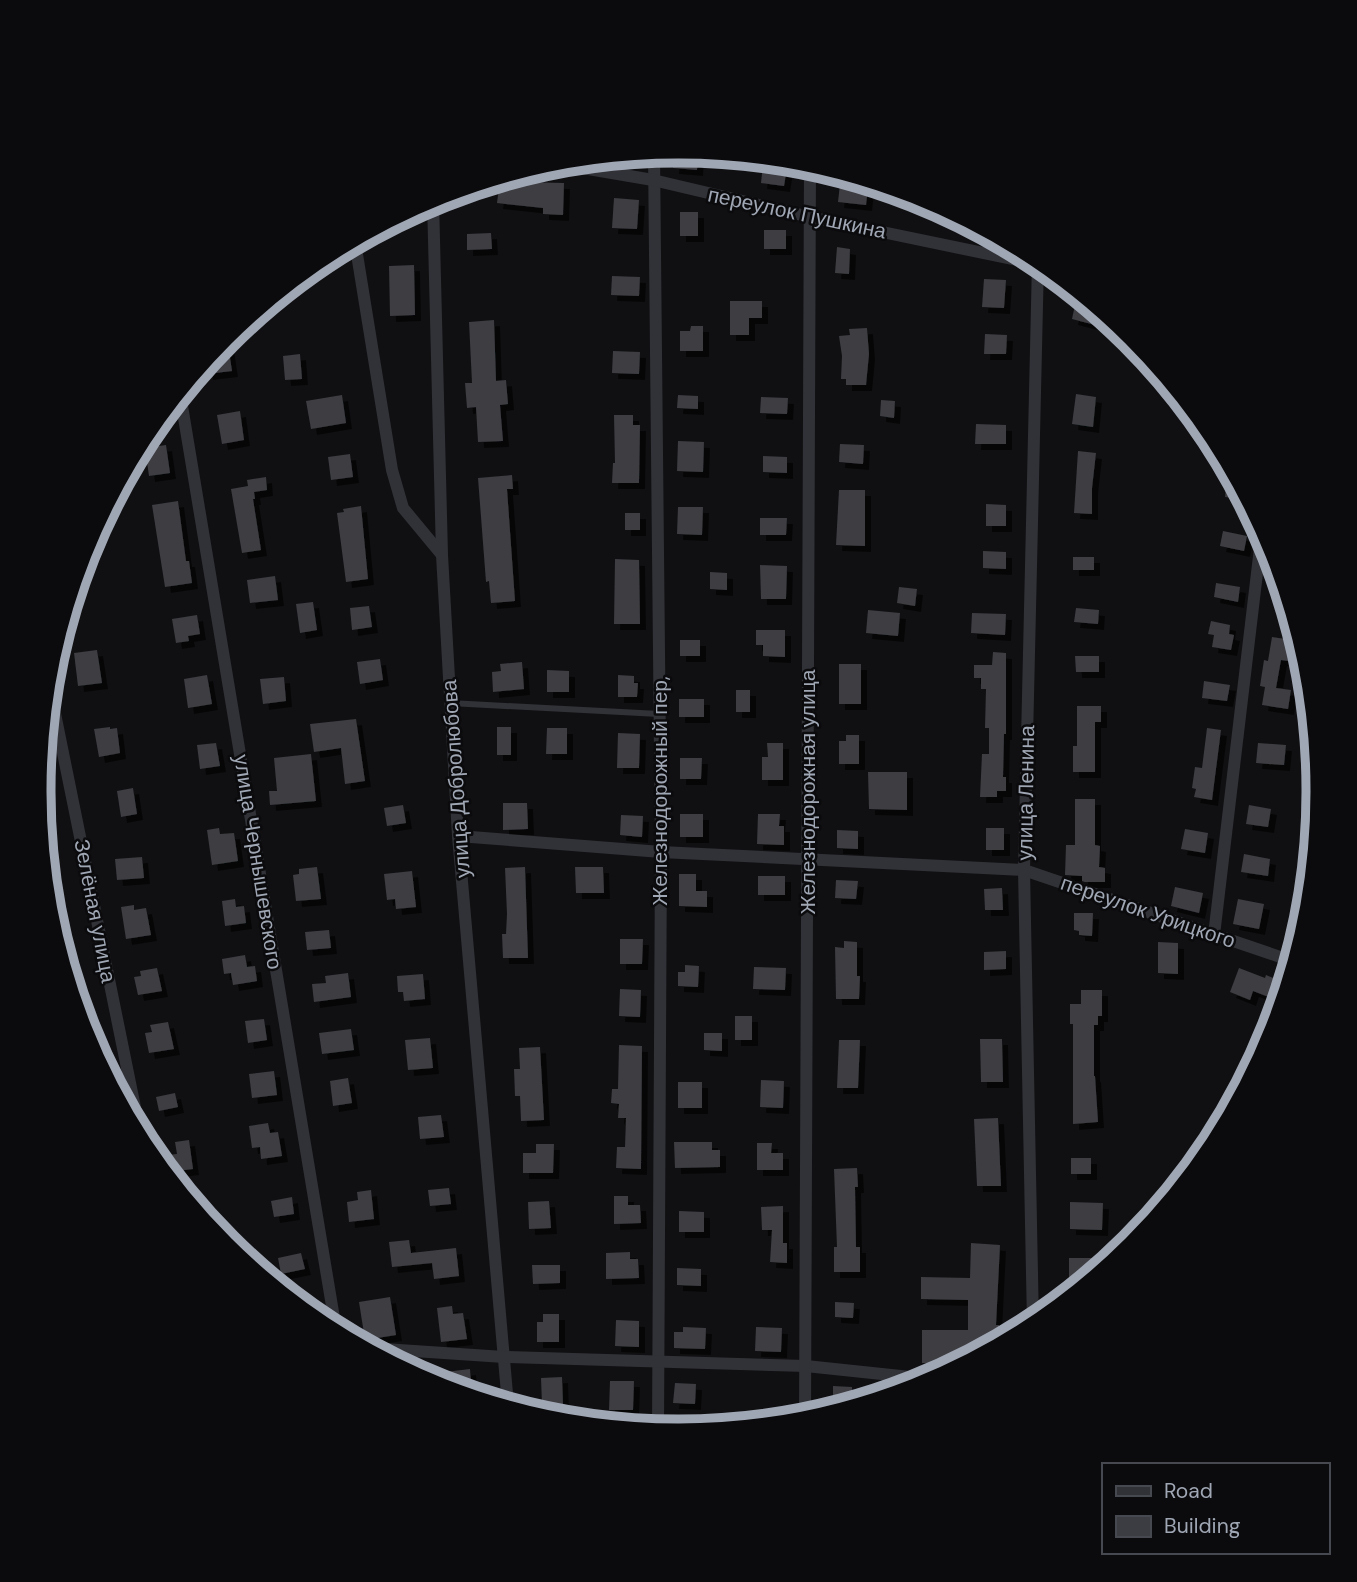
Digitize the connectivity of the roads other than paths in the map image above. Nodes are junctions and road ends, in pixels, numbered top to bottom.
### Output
1 (654, 164) edge
2 (592, 170) edge
3 (810, 177) edge
4 (653, 180) junction
5 (433, 213) edge
6 (810, 217) junction
7 (357, 252) edge
8 (1009, 258) edge
9 (1039, 277) edge
10 (182, 407) edge
11 (1259, 554) edge
12 (442, 555) junction
13 (450, 703) junction
14 (659, 714) junction
15 (55, 715) edge
16 (458, 836) junction
17 (661, 852) junction
18 (807, 859) junction
19 (1024, 870) junction
20 (1214, 935) junction
21 (1283, 958) edge
22 (134, 1104) edge
23 (1033, 1309) edge
24 (334, 1315) edge
25 (393, 1350) edge
26 (504, 1357) junction
27 (658, 1363) junction
28 (806, 1366) junction
29 (904, 1376) edge
30 (507, 1394) edge
31 (805, 1406) edge
32 (658, 1418) edge

1 - 4 street, Железнодорожный пер,
2 - 4 street, переулок Пушкина
3 - 6 street, Железнодорожная улица
4 - 6 street, переулок Пушкина
4 - 14 street, Железнодорожный пер,
5 - 12 street, улица Добролюбова
6 - 8 street, переулок Пушкина
6 - 18 street, Железнодорожная улица
7 - 12 street
9 - 19 street, улица Ленина
10 - 24 street, улица Чернышевского
11 - 20 street
12 - 13 street, улица Добролюбова
13 - 14 lane
13 - 16 street, улица Добролюбова
14 - 17 street, Железнодорожный пер,
15 - 22 street, Зелёная улица
16 - 17 street, переулок Урицкого
16 - 26 street, улица Добролюбова
17 - 18 street, переулок Урицкого
17 - 27 street, Железнодорожный пер,
18 - 19 street, переулок Урицкого
18 - 28 street, Железнодорожная улица
19 - 20 street, переулок Урицкого
19 - 23 street, улица Ленина
20 - 21 street, переулок Урицкого
25 - 26 street
26 - 27 street
26 - 30 street, улица Добролюбова
27 - 28 street
27 - 32 street, Железнодорожный пер,
28 - 29 street
28 - 31 street, Железнодорожная улица

